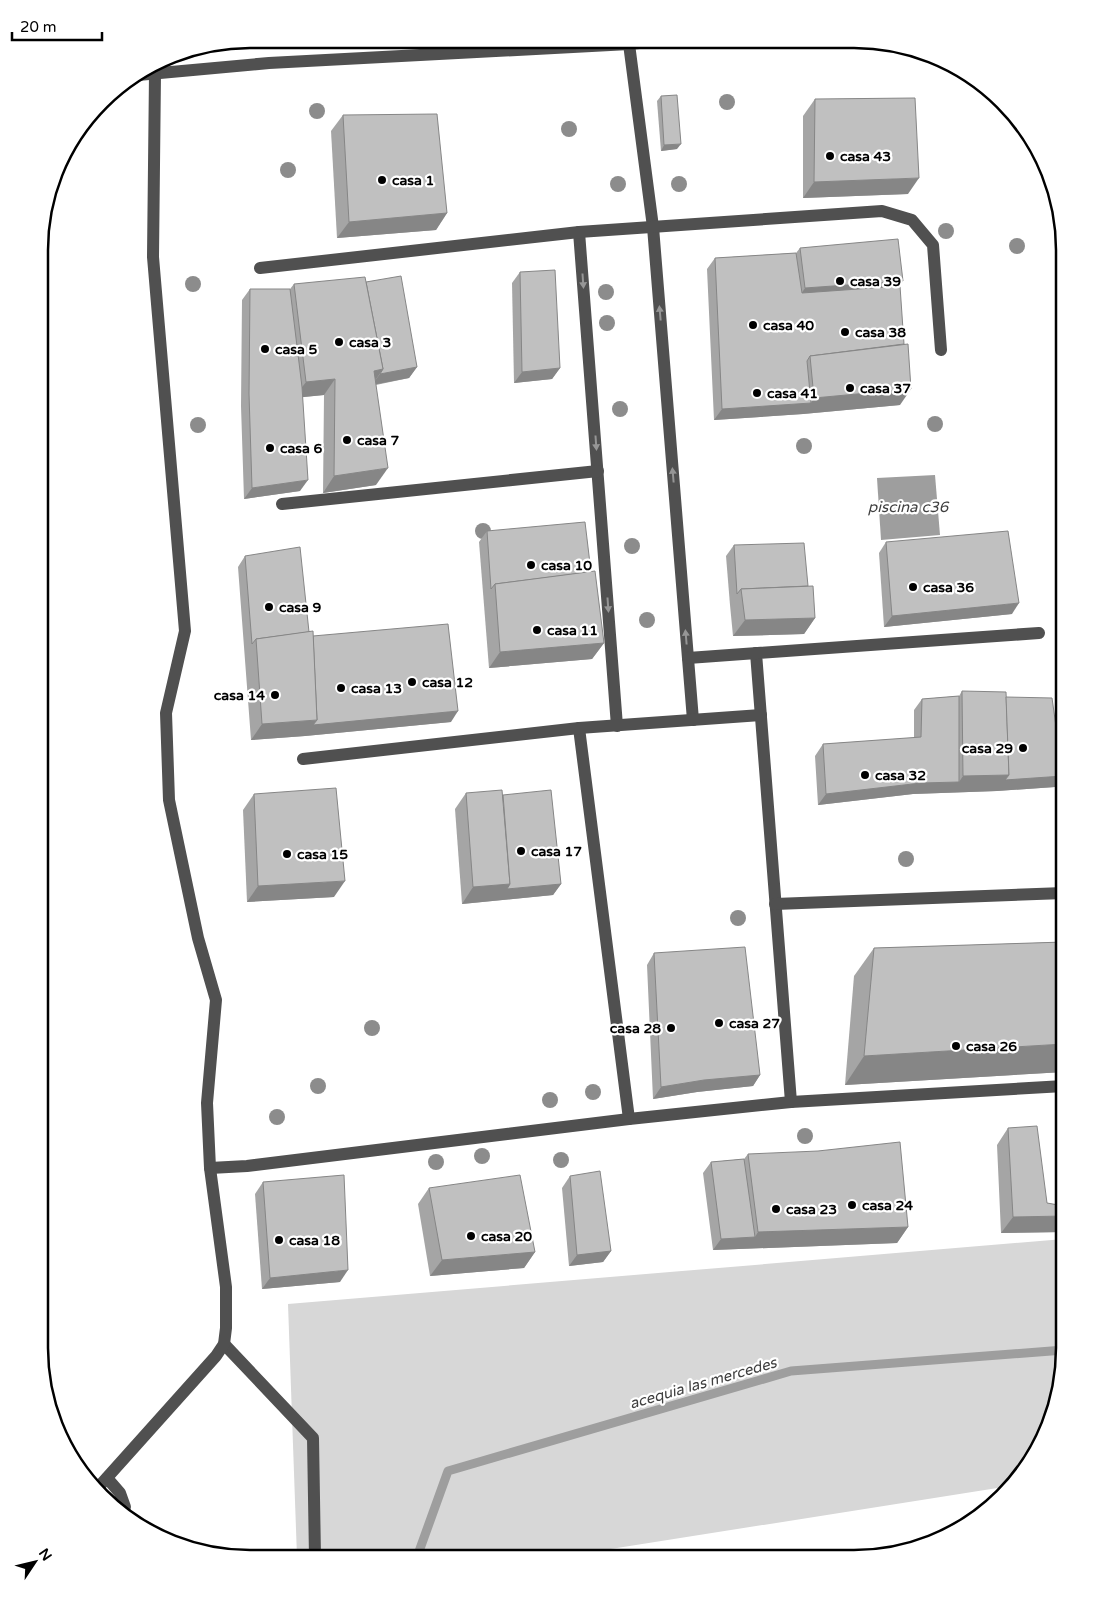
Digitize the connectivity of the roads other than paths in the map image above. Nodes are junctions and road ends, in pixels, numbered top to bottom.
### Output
1 (553, 48) edge
2 (630, 48) edge
3 (149, 74) edge
4 (155, 74) junction
5 (653, 227) junction
6 (579, 232) junction
7 (260, 268) dead end
8 (941, 350) dead end
9 (598, 471) junction
10 (282, 504) dead end
11 (1039, 633) dead end
12 (756, 653) junction
13 (688, 658) junction
14 (761, 715) junction
15 (693, 720) junction
16 (618, 726) junction
17 (579, 728) junction
18 (303, 759) dead end
19 (1056, 893) edge
20 (776, 904) junction
21 (1056, 1086) edge
22 (791, 1102) junction
23 (629, 1119) junction
24 (210, 1168) junction
25 (224, 1344) junction
26 (107, 1478) junction
27 (101, 1484) edge
28 (125, 1507) edge
29 (315, 1550) edge

1 - 4 street
2 - 5 street
3 - 4 street
4 - 24 street
5 - 6 street
5 - 8 street
13 -> 5 street
6 - 7 street
6 -> 9 street
9 - 10 street
9 -> 16 street
11 - 12 street
12 - 13 street
12 - 14 street
13 - 15 street
14 - 15 street
14 - 20 street
15 - 16 street
16 - 17 street
17 - 18 street
17 - 23 street
19 - 20 street
20 - 22 street
21 - 22 street
22 - 23 street
23 - 24 street
24 - 25 street
25 - 26 street
25 - 29 street
26 - 27 street
26 - 28 street

